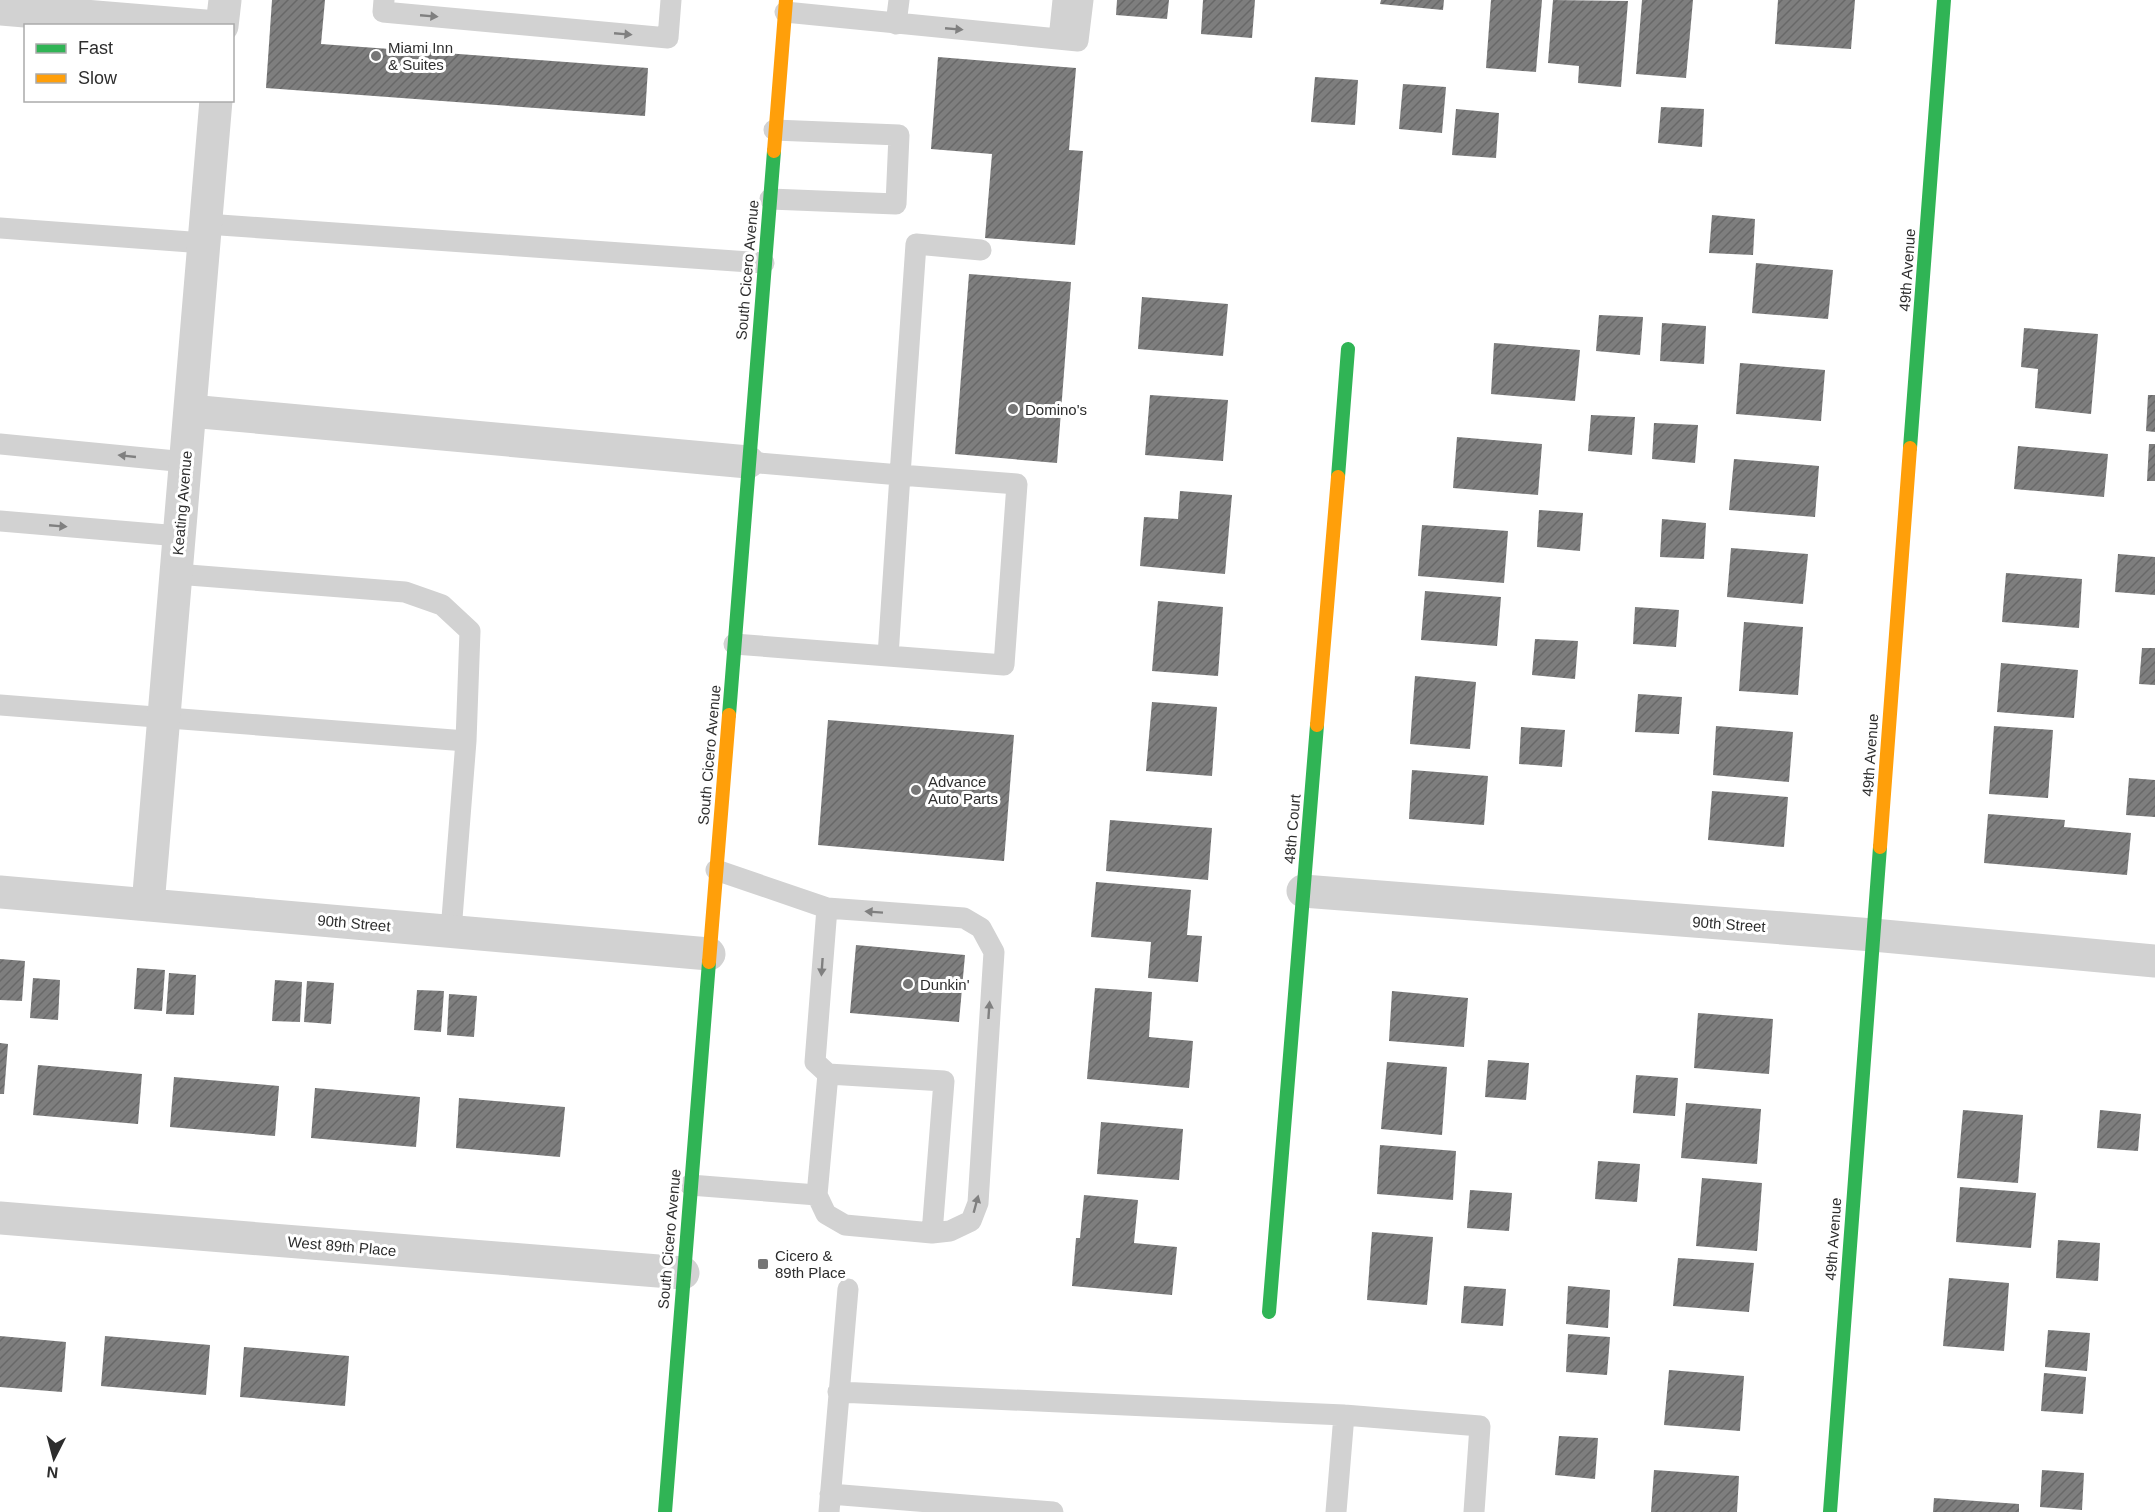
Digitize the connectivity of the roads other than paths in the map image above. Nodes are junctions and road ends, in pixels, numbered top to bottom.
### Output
1 (225, 0) edge
2 (384, 0) edge
3 (671, 0) edge
4 (899, 0) edge
5 (1063, 0) edge
6 (1083, 0) edge
7 (1944, 0) edge
8 (785, 6) edge
9 (0, 9) edge
10 (182, 24) edge
11 (222, 24) edge
12 (896, 24) junction
13 (1059, 39) junction
14 (216, 102) edge
15 (774, 130) junction
16 (770, 199) junction
17 (0, 228) edge
18 (205, 234) junction
19 (981, 250) dead end
20 (764, 263) junction
21 (1348, 349) dead end
22 (190, 411) junction
23 (0, 444) edge
24 (186, 462) junction
25 (748, 462) junction
26 (900, 475) junction
27 (0, 522) edge
28 (179, 536) junction
29 (176, 574) junction
30 (734, 644) junction
31 (888, 656) junction
32 (0, 705) edge
33 (164, 718) junction
34 (466, 741) junction
35 (716, 870) junction
36 (1303, 891) junction
37 (0, 892) edge
38 (148, 905) junction
39 (827, 908) junction
40 (451, 932) junction
41 (1873, 935) junction
42 (709, 954) junction
43 (2155, 961) edge
44 (828, 1074) junction
45 (690, 1185) junction
46 (818, 1195) junction
47 (0, 1218) edge
48 (932, 1233) junction
49 (683, 1273) junction
50 (848, 1289) dead end
51 (1269, 1312) dead end
52 (838, 1392) junction
53 (1344, 1415) junction
54 (829, 1503) edge
55 (664, 1512) edge
56 (1053, 1512) edge
57 (1336, 1512) edge
58 (1474, 1512) edge
59 (1830, 1512) edge

1 - 11 street
2 -> 3 lane
4 - 12 lane
5 - 13 lane
6 - 13 lane
7 - 41 street, 49th Avenue
8 - 12 lane
8 - 15 street, South Cicero Avenue
9 - 10 street
12 -> 13 lane
14 - 18 street, Keating Avenue
15 - 16 street, South Cicero Avenue
15 - 16 lane
16 - 20 street, South Cicero Avenue
17 - 18 lane
18 - 20 lane
18 - 22 street, Keating Avenue
19 - 26 lane
20 - 25 street, South Cicero Avenue
21 - 36 street, 48th Court
22 - 24 street, Keating Avenue
22 - 25 street
24 -> 23 lane
24 - 28 street, Keating Avenue
25 - 26 lane
25 - 30 street, South Cicero Avenue
26 - 31 lane
26 - 31 lane
27 -> 28 lane
28 - 29 street, Keating Avenue
29 - 33 street, Keating Avenue
29 - 34 lane
30 - 31 lane
30 - 35 street, South Cicero Avenue
32 - 33 lane
33 - 34 lane
33 - 38 street, Keating Avenue
34 - 40 lane
35 - 39 lane
35 - 42 street, South Cicero Avenue
36 - 41 street, 90th Street
36 - 51 street, 48th Court
37 - 38 street, 90th Street
38 - 40 street, 90th Street
39 -> 44 lane
48 -> 39 lane
40 - 42 street, 90th Street
41 - 43 street, 90th Street
41 - 59 street, 49th Avenue
42 - 45 street, South Cicero Avenue
44 - 46 lane
44 - 48 lane
45 - 46 lane
45 - 49 street, South Cicero Avenue
46 - 48 lane
47 - 49 street, West 89th Place
49 - 55 street, South Cicero Avenue
50 - 52 lane
52 - 53 lane
52 - 54 lane
53 - 57 lane
53 - 58 lane
54 - 56 lane

